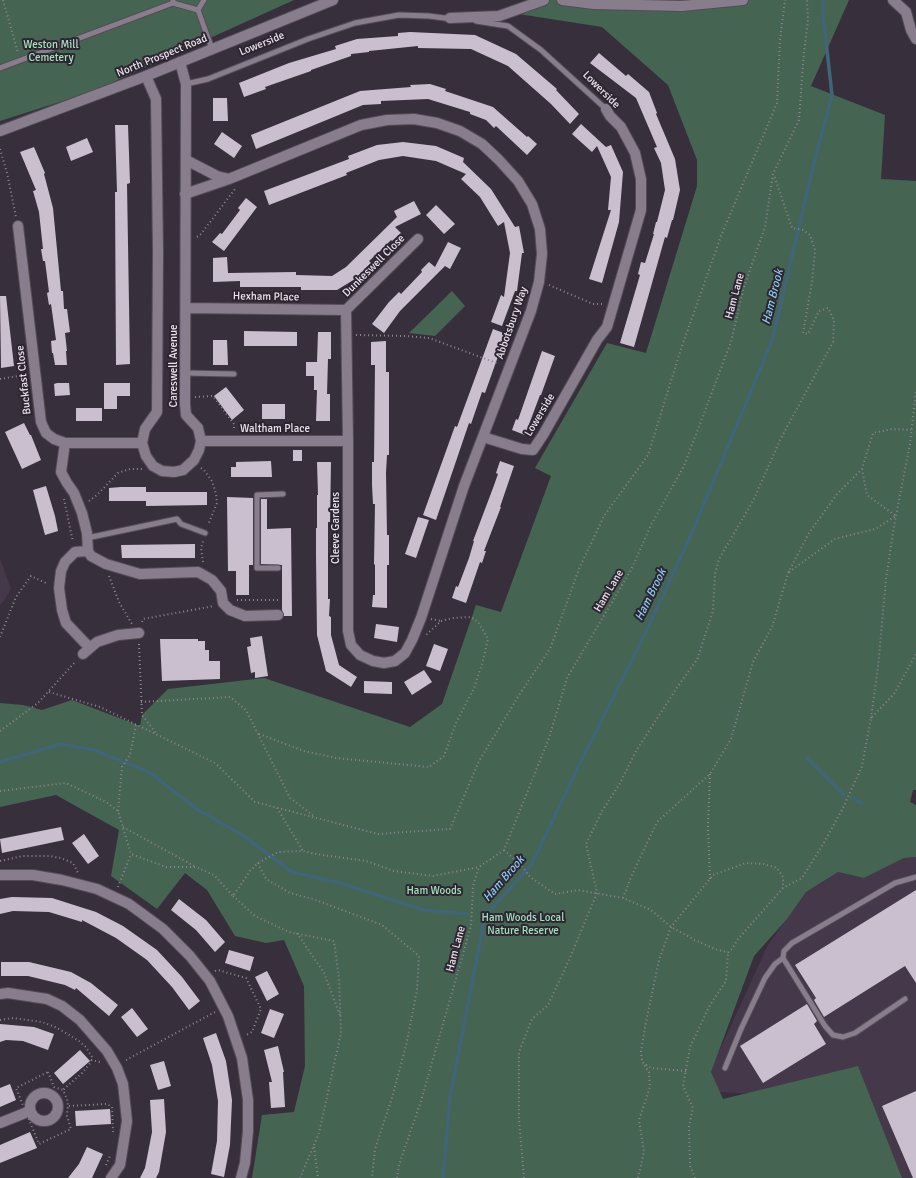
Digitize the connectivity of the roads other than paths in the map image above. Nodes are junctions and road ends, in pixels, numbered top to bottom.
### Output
1 (204, 0) edge
2 (333, 0) edge
3 (544, 0) edge
4 (562, 0) edge
5 (743, 0) edge
6 (893, 0) edge
7 (173, 1) edge
8 (198, 10) junction
9 (450, 18) junction
10 (916, 39) edge
11 (212, 49) junction
12 (180, 62) junction
13 (0, 68) edge
14 (146, 76) junction
15 (186, 84) junction
16 (606, 109) joint
17 (0, 131) edge
18 (186, 160) junction
19 (229, 179) junction
20 (185, 194) junction
21 (18, 226) road end
22 (418, 239) dead end
23 (186, 308) junction
24 (346, 310) junction
25 (185, 373) junction
26 (234, 374) dead end
27 (482, 437) junction
28 (201, 440) junction
29 (348, 441) junction
30 (65, 443) junction
31 (142, 443) junction
32 (283, 494) dead end
33 (205, 533) road end
34 (87, 538) junction
35 (88, 551) junction
36 (278, 568) dead end
37 (278, 615) dead end
38 (420, 618) joint
39 (138, 633) road end
40 (90, 646) junction
41 (83, 654) road end
42 (0, 875) edge
43 (916, 877) edge
44 (783, 958) junction
45 (0, 994) edge
46 (905, 999) dead end
47 (725, 1068) dead end
48 (28, 1112) road end
49 (0, 1123) edge
50 (111, 1178) edge
51 (241, 1178) edge

1 - 8 lane
2 - 11 street, North Prospect Road
3 - 9 street
4 - 5 street
6 - 10 street
7 - 8 lane
7 - 13 lane
8 - 11 lane
9 - 15 lane, Lowerside
9 - 16 lane, Lowerside
11 - 12 street, North Prospect Road
12 - 14 street, North Prospect Road
12 - 15 street, Careswell Avenue
14 - 17 street, North Prospect Road
14 - 31 street, Careswell Avenue
15 - 18 street, Careswell Avenue
16 - 27 street, Lowerside
18 - 19 street
18 - 20 street, Careswell Avenue
19 - 20 street, Abbotsbury Way
19 - 27 street, Abbotsbury Way
20 - 23 street, Careswell Avenue
21 - 30 street, Buckfast Close
22 - 24 street, Dunkeswell Close
23 - 24 street, Hexham Place
23 - 25 street, Careswell Avenue
24 - 29 street, Cleeve Gardens
25 - 26 lane
25 - 28 street, Careswell Avenue
27 - 38 street, Abbotsbury Way
28 - 29 street, Waltham Place
28 - 31 street
29 - 38 street, Cleeve Gardens
30 - 31 street, Buckfast Close
30 - 34 street
32 - 36 lane
33 - 34 lane
34 - 35 street
35 - 37 street
35 - 40 street
39 - 40 street
40 - 41 street
42 - 51 street
43 - 44 lane
44 - 46 lane
44 - 47 lane
45 - 50 street
48 - 49 street

